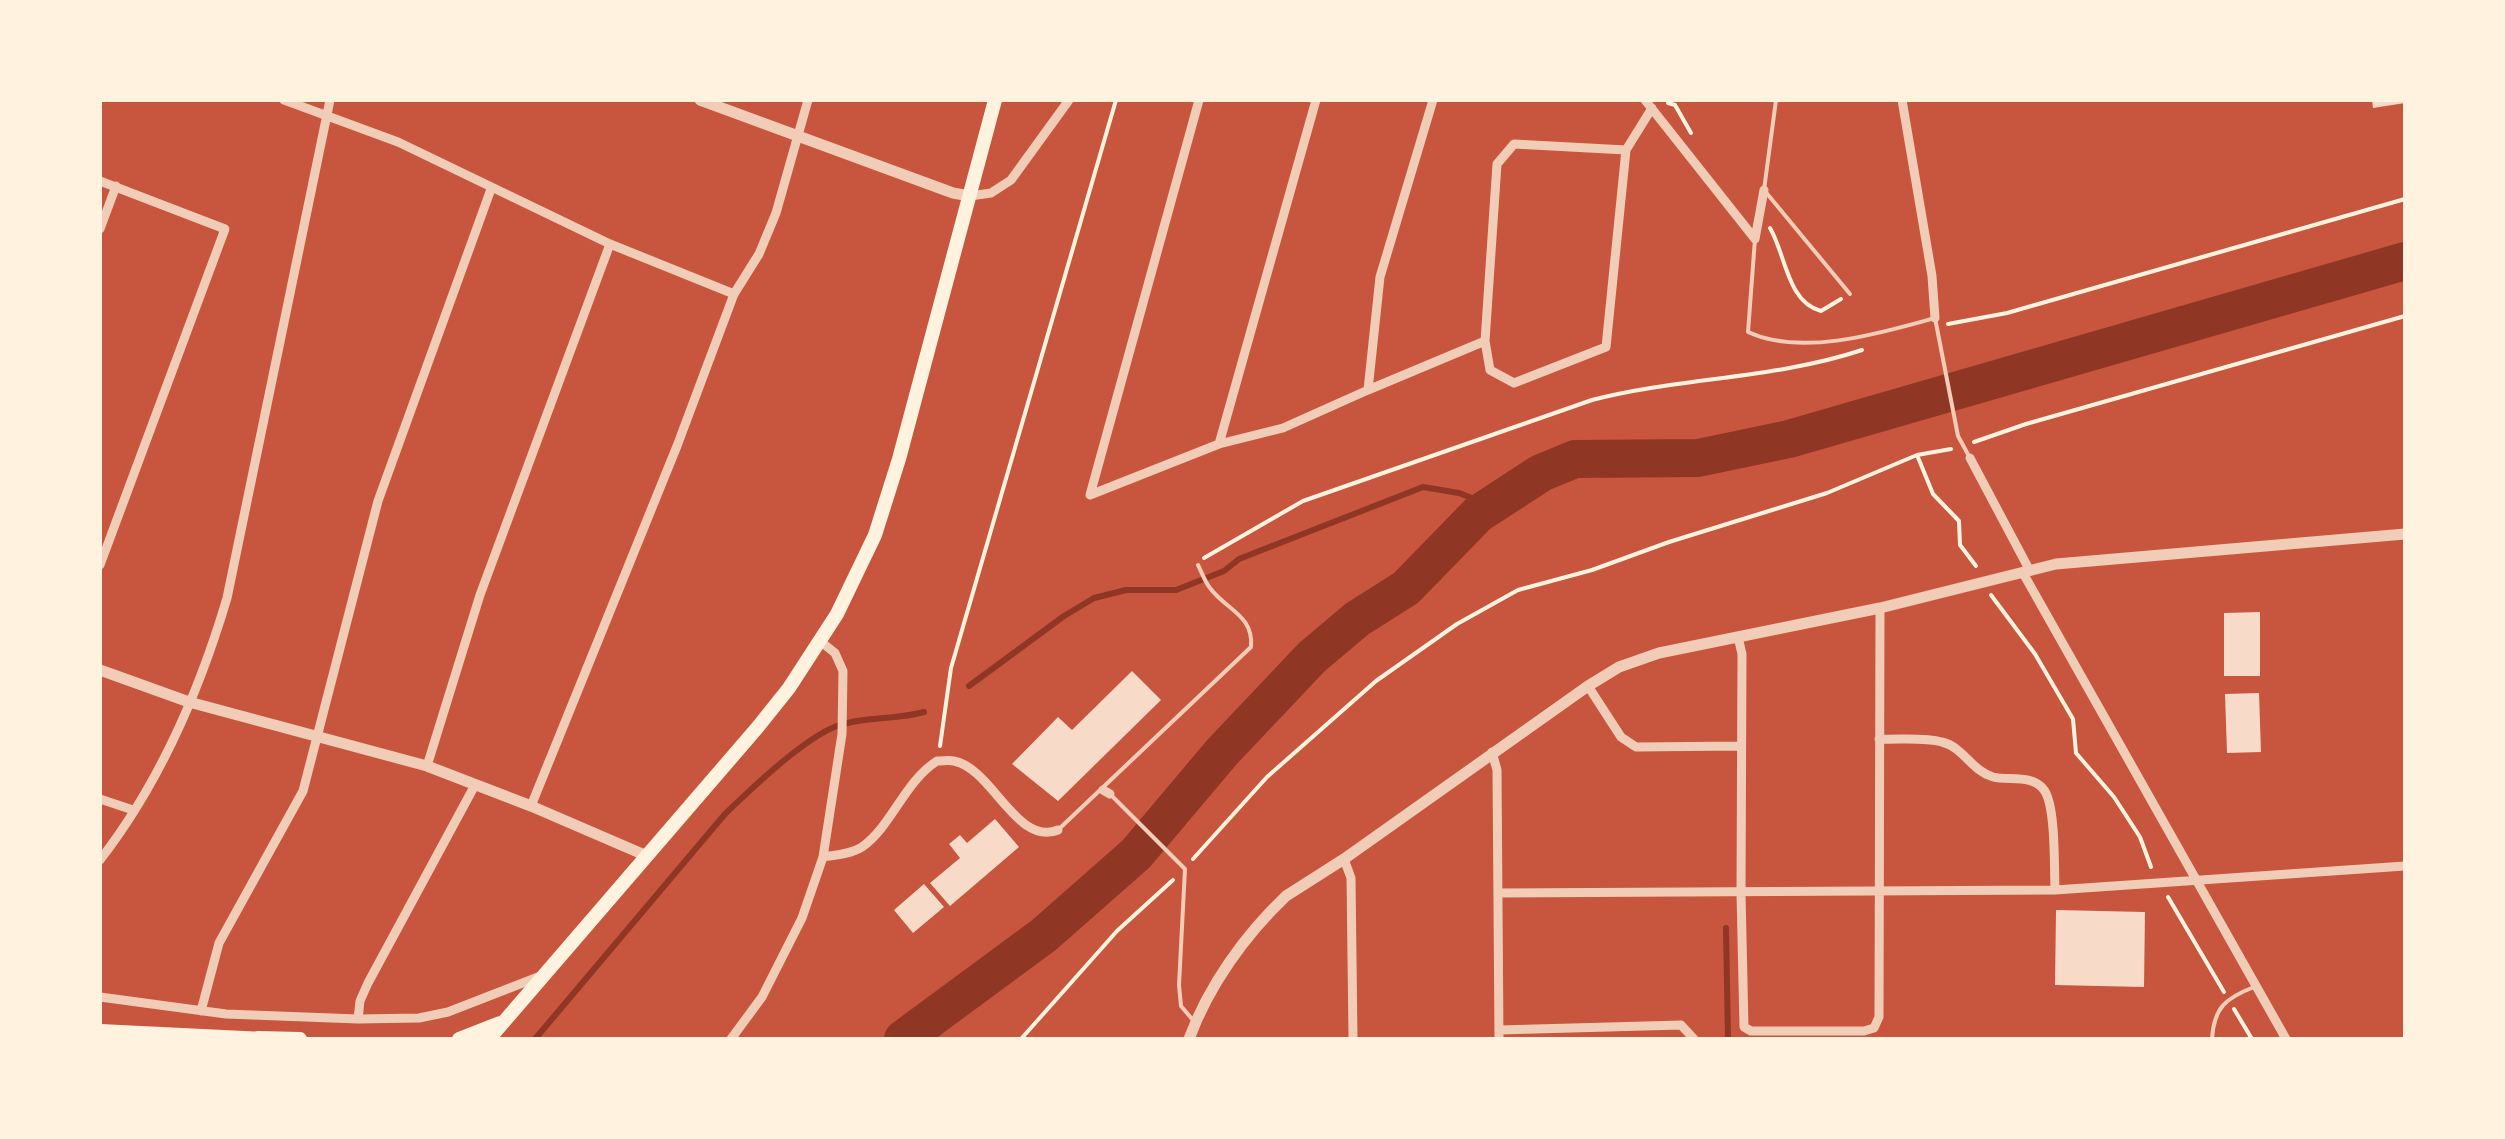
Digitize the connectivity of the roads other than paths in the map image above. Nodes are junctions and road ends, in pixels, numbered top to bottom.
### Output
1 (284, 100) edge
2 (330, 100) edge
3 (700, 100) edge
4 (808, 100) edge
5 (995, 100) edge
6 (1070, 100) edge
7 (1199, 100) edge
8 (1316, 100) edge
9 (1433, 100) edge
10 (1776, 100) edge
11 (1902, 100) edge
12 (1648, 104) edge
13 (325, 115) junction
14 (798, 136) junction
15 (1626, 150) junction
16 (100, 181) edge
17 (116, 186) junction
18 (491, 188) junction
19 (1764, 190) junction
20 (970, 196) junction
21 (100, 229) edge
22 (1756, 239) junction
23 (610, 244) junction
24 (734, 294) junction
25 (1850, 294) dead end
26 (1935, 318) junction
27 (1486, 341) junction
28 (1368, 390) junction
29 (1219, 444) junction
30 (1970, 458) joint
31 (2405, 534) edge
32 (100, 564) edge
33 (1198, 566) road end
34 (2026, 572) junction
35 (1880, 608) junction
36 (1738, 637) junction
37 (820, 641) junction
38 (100, 670) edge
39 (1588, 686) junction
40 (190, 702) junction
41 (317, 736) junction
42 (1879, 739) junction
43 (1740, 746) junction
44 (1492, 752) junction
45 (426, 766) junction
46 (474, 785) junction
47 (1106, 792) junction
48 (100, 799) edge
49 (532, 806) junction
50 (132, 810) junction
51 (1058, 830) joint
52 (647, 856) junction
53 (823, 857) junction
54 (1344, 859) junction
55 (100, 860) edge
56 (2405, 866) edge
57 (2195, 882) junction
58 (2055, 890) junction
59 (1499, 892) junction
60 (1741, 893) junction
61 (1878, 894) junction
62 (546, 974) junction
63 (2255, 986) junction
64 (100, 998) edge
65 (201, 1011) junction
66 (358, 1019) junction
67 (502, 1022) junction
68 (1195, 1023) junction
69 (100, 1031) edge
70 (1499, 1034) edge
71 (261, 1039) edge
72 (300, 1039) edge
73 (459, 1039) edge
74 (489, 1039) edge
75 (730, 1039) edge
76 (1189, 1039) edge
77 (1353, 1039) edge
78 (1694, 1039) edge
79 (2212, 1039) edge
80 (2286, 1039) edge

1 - 13 street
2 - 13 street
3 - 14 street
4 - 14 street
5 - 20 highway
6 - 20 street
7 - 29 street
8 - 29 street
9 - 28 street
10 - 19 lane
11 - 26 street
12 - 15 street
12 - 22 street
13 - 18 street
13 - 40 street
14 - 20 street
14 - 24 street
15 - 27 street
15 - 27 street
16 - 17 street
17 - 21 street
17 - 32 street
18 - 23 street
18 - 41 street
19 - 22 street
19 - 25 lane
20 - 37 highway
22 - 26 lane
23 - 24 street
23 - 45 street
24 - 49 street
26 - 30 lane
27 - 28 street
28 - 29 street
30 - 34 street
31 - 34 street
33 - 47 lane
34 - 35 street
34 - 57 street
35 - 36 street
35 - 42 street
36 - 39 street
36 - 43 street
37 - 52 highway
37 - 53 street
38 - 40 street
39 - 43 street
39 - 44 street
40 - 41 street
40 - 50 street
41 - 45 street
41 - 65 street
42 - 58 street
42 - 61 street
43 - 60 street
44 - 54 street
44 - 59 street
45 - 46 street
46 - 49 street
46 - 66 street
47 - 51 lane
47 - 68 lane
48 - 50 street
49 - 52 street
50 - 55 street
51 - 53 street
52 - 62 highway
53 - 75 street
54 - 68 street
54 - 77 street
56 - 57 street
57 - 58 street
57 - 63 street
58 - 61 street
59 - 60 street
59 - 70 street
60 - 61 street
60 - 61 street
62 - 66 street
62 - 67 highway
63 - 79 lane
63 - 80 street
64 - 65 street
65 - 66 street
67 - 73 highway
67 - 74 highway
68 - 76 street
69 - 71 highway
70 - 78 street
71 - 72 highway

